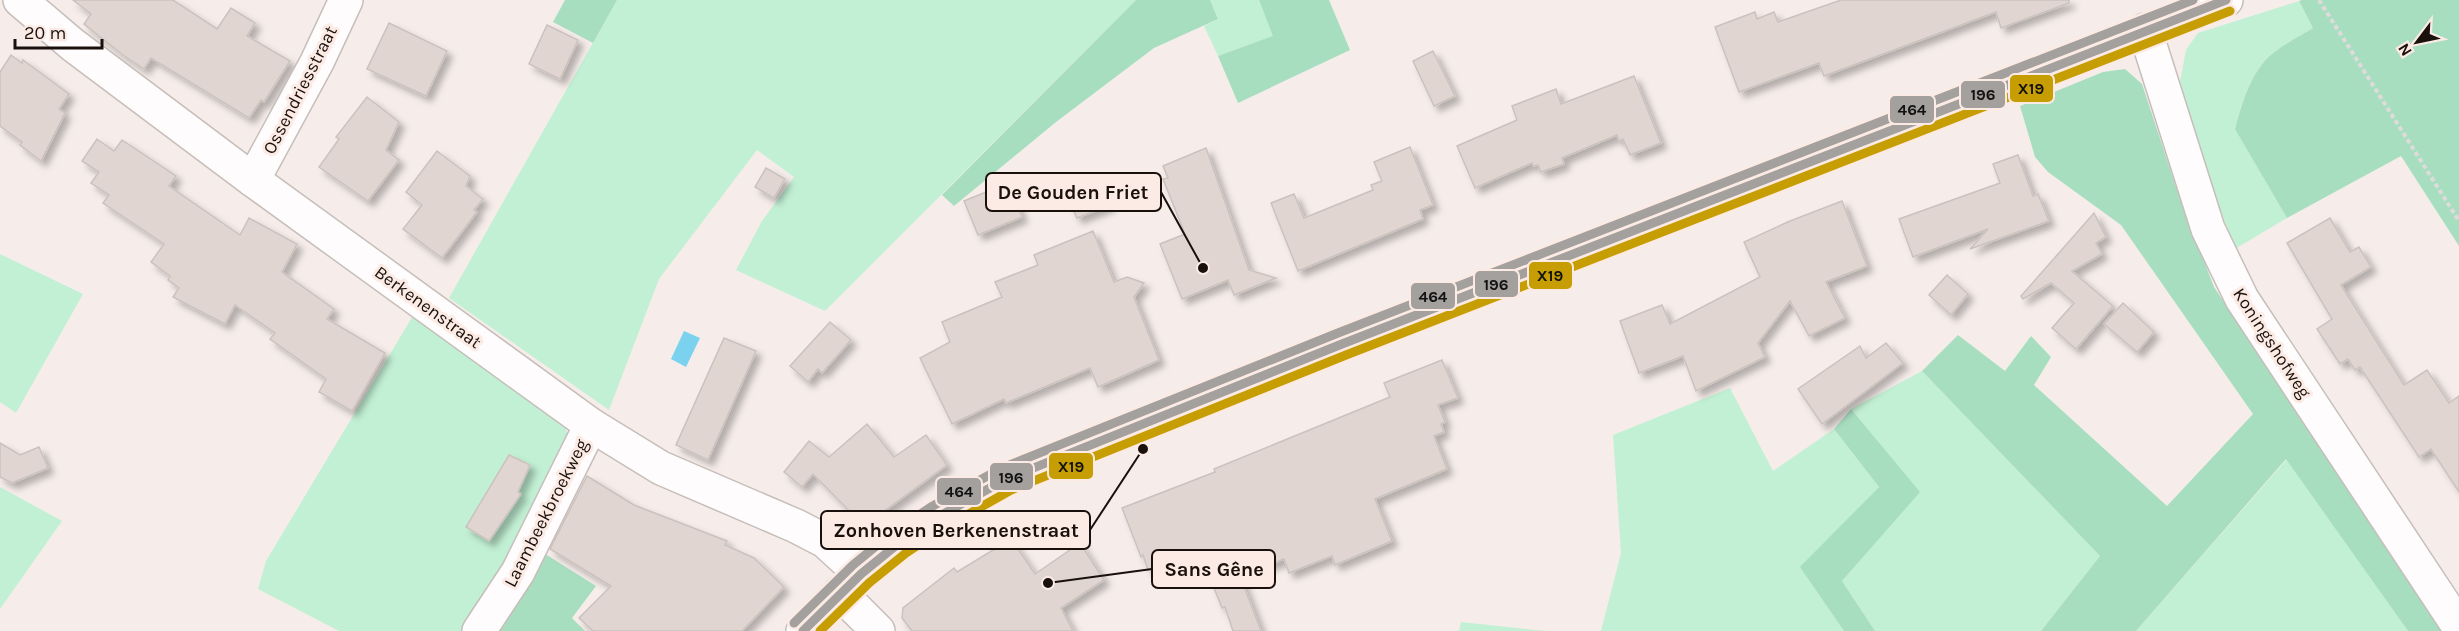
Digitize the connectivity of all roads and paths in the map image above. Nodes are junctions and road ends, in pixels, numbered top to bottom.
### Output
1 (20, 0) edge
2 (346, 0) edge
3 (2226, 0) edge
4 (2319, 0) edge
5 (2145, 30) junction
6 (253, 180) junction
7 (2459, 221) edge
8 (591, 425) junction
9 (851, 583) junction
10 (2459, 627) edge
11 (479, 631) edge
12 (803, 631) edge
13 (878, 631) edge

1 - 6 street, Berkenenstraat
2 - 6 street, Ossendriesstraat
3 - 5 street
4 - 7 path
5 - 9 street
5 - 10 street, Koningshofweg
6 - 8 street, Berkenenstraat
8 - 9 street, Berkenenstraat
8 - 11 street, Laambeekbroekweg
9 - 12 street
9 - 13 street, Berkenenstraat

